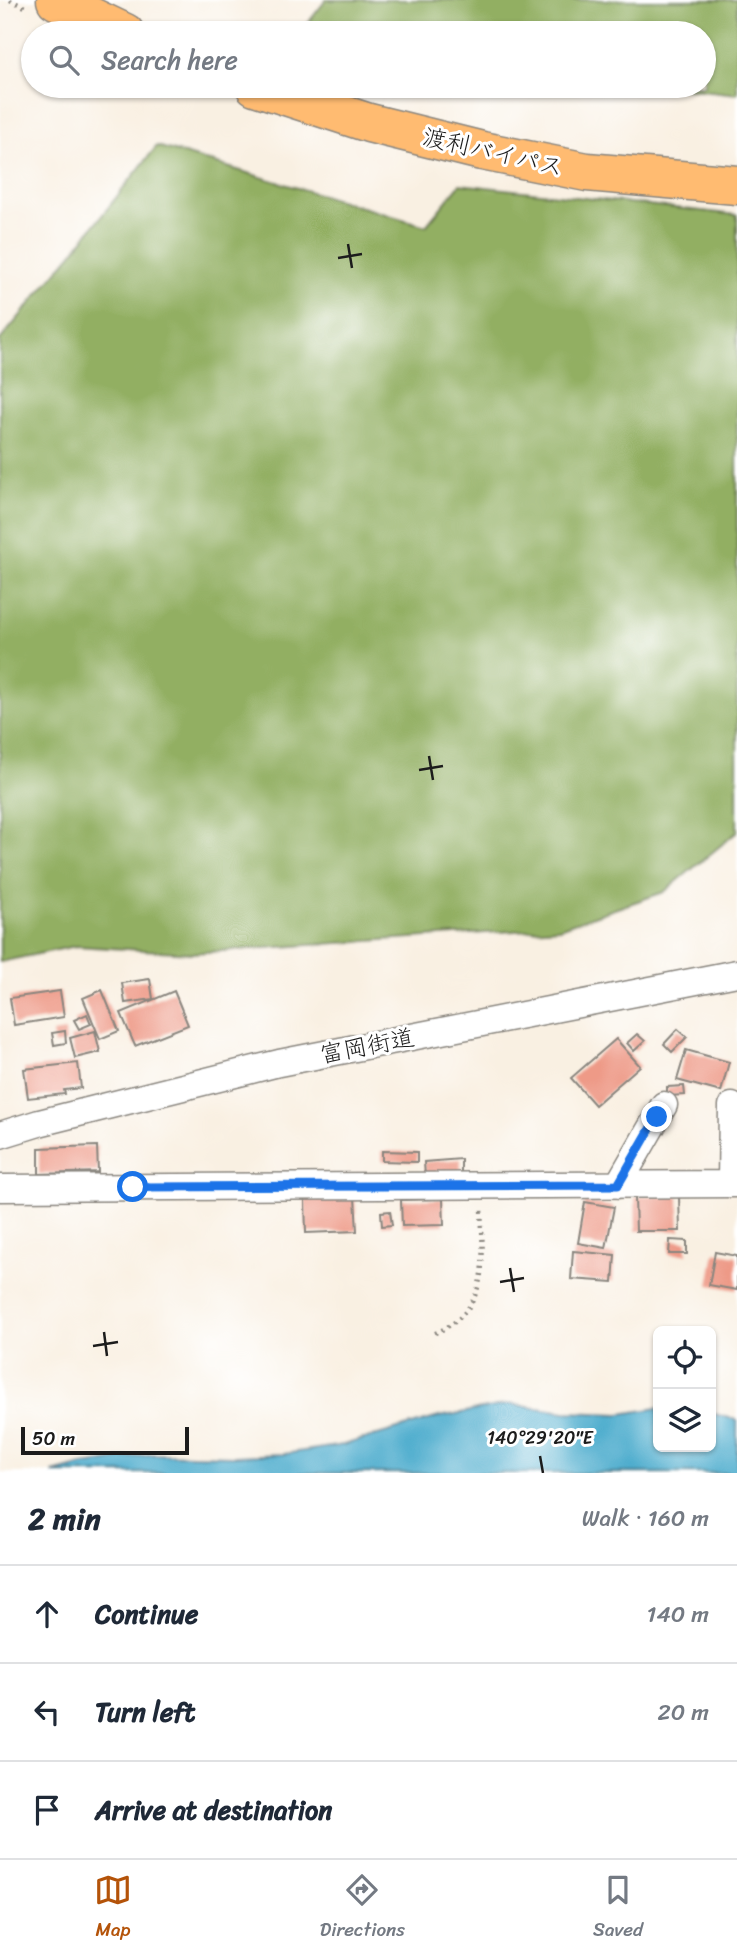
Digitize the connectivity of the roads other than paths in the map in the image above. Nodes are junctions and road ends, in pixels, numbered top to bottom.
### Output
1 (56, 0) edge
2 (100, 21) edge
3 (292, 98) edge
4 (737, 185) edge
5 (737, 973) edge
6 (664, 1105) dead end
7 (732, 1106) dead end
8 (0, 1135) edge
9 (734, 1184) edge
10 (618, 1185) junction
11 (0, 1188) edge

1 - 2 highway
3 - 4 highway, 渡利バイパス
5 - 8 street, 富岡街道
6 - 10 street
7 - 9 street
9 - 10 street
10 - 11 street

